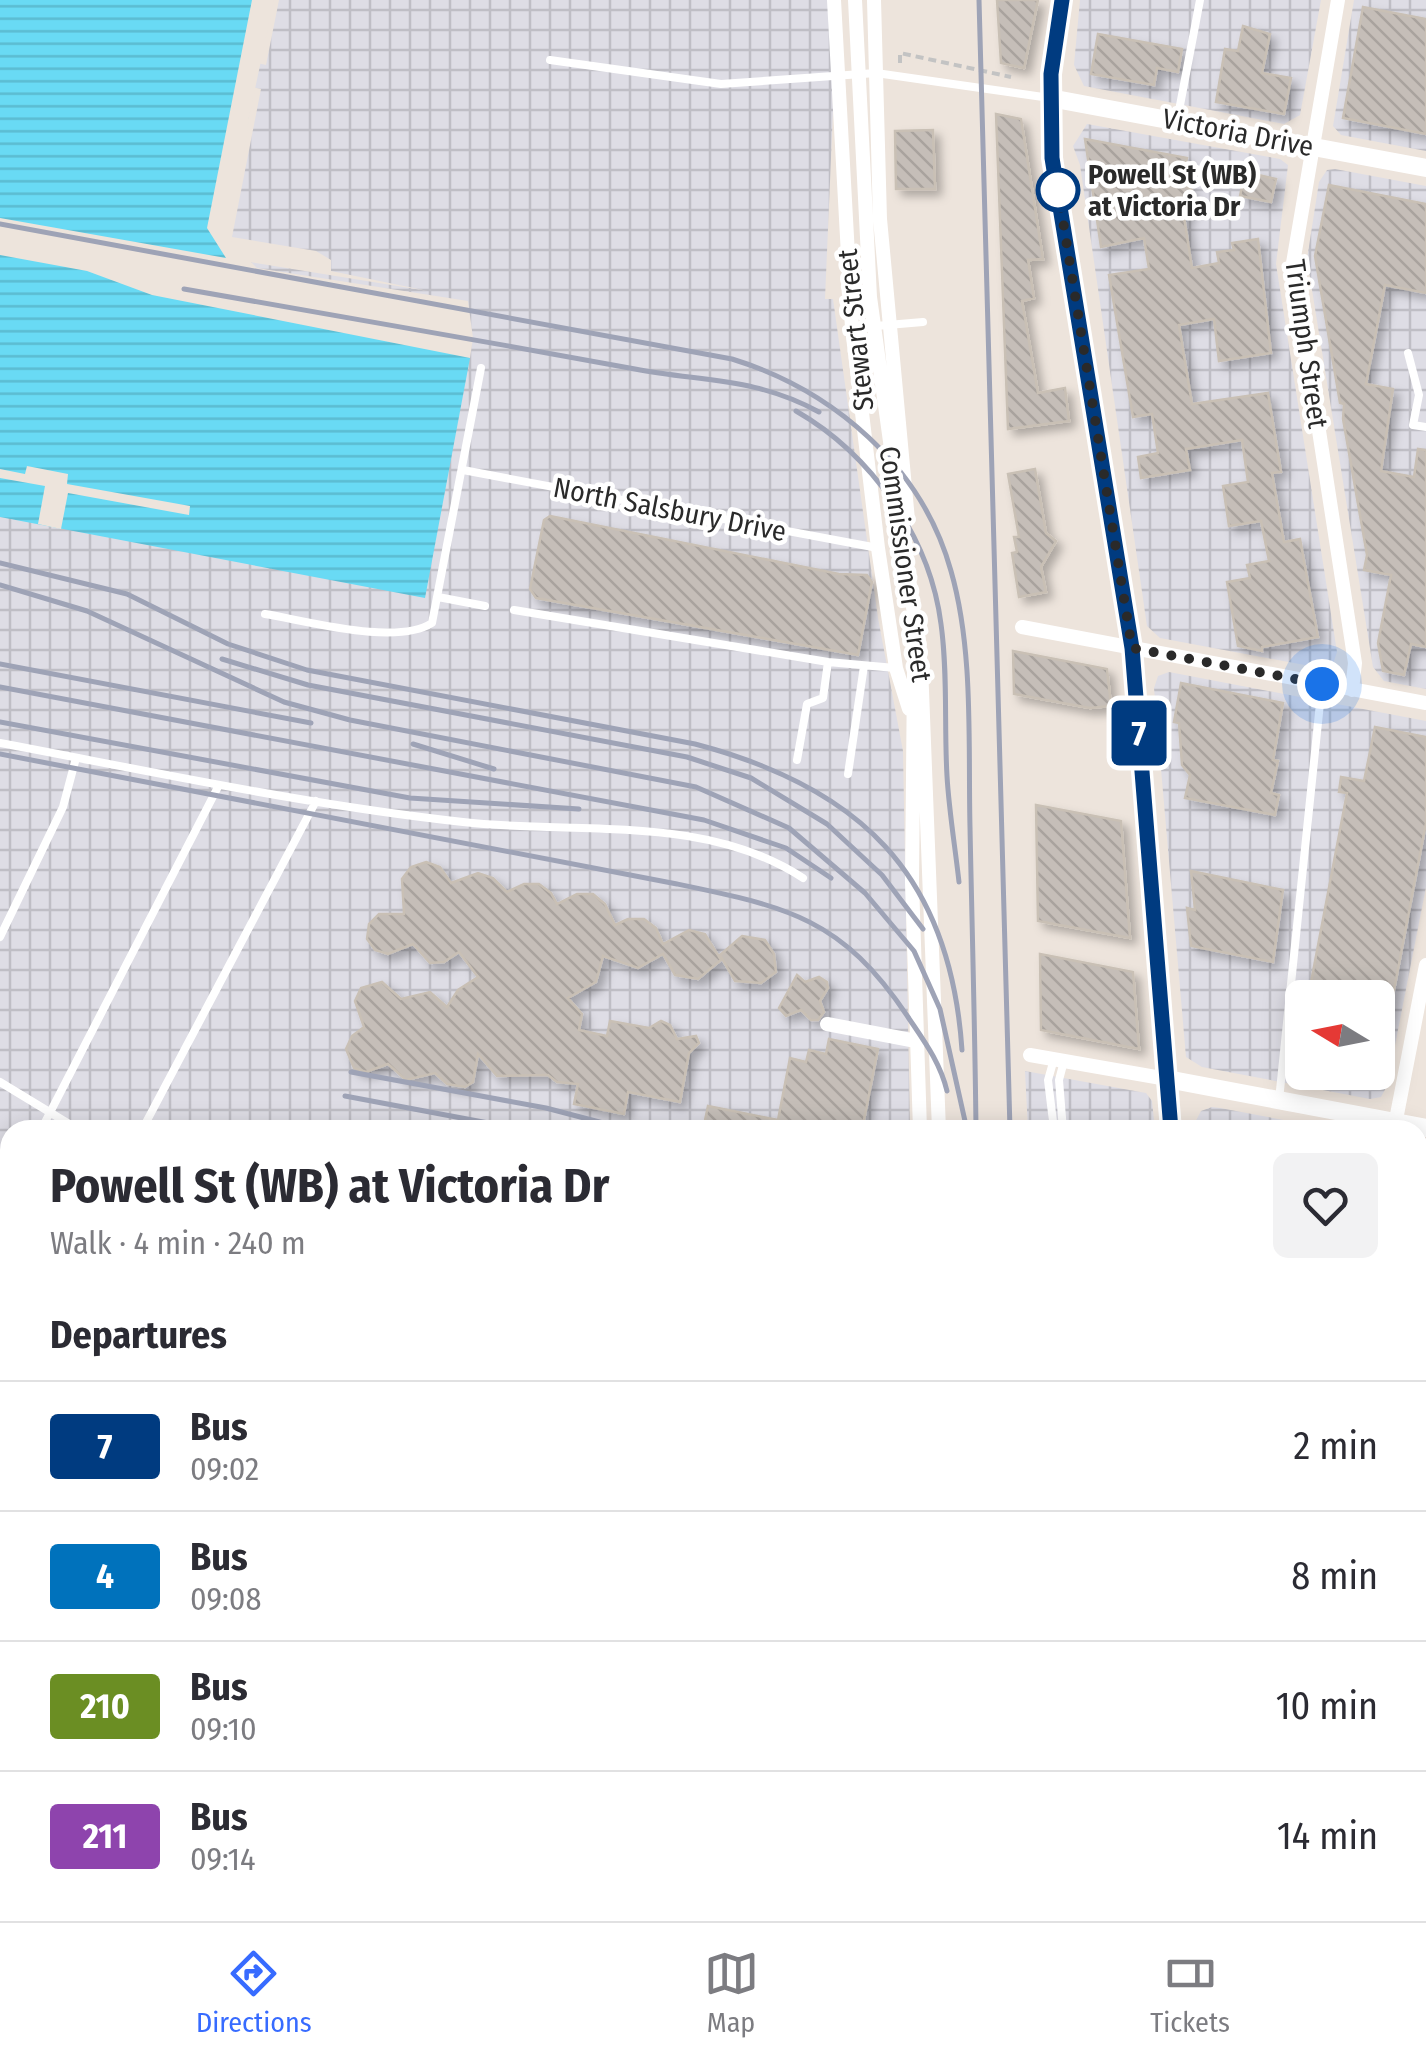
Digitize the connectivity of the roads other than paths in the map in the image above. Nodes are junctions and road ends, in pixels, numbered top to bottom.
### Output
1 (834, 0) edge
2 (856, 0) edge
3 (874, 0) edge
4 (1062, 0) edge
5 (1200, 0) edge
6 (1338, 0) edge
7 (550, 60) dead end
8 (876, 73) junction
9 (836, 76) junction
10 (1050, 98) junction
11 (1177, 120) junction
12 (1310, 146) junction
13 (1426, 168) edge
14 (922, 322) dead end
15 (890, 324) junction
16 (852, 328) junction
17 (1408, 353) dead end
18 (480, 368) dead end
19 (1426, 427) edge
20 (463, 470) junction
21 (878, 548) junction
22 (438, 597) junction
23 (485, 606) dead end
24 (514, 610) dead end
25 (265, 614) dead end
26 (1022, 627) dead end
27 (1132, 648) junction
28 (828, 662) junction
29 (864, 666) junction
30 (896, 668) junction
31 (1322, 684) junction
32 (1352, 690) junction
33 (1426, 703) edge
34 (911, 716) junction
35 (0, 743) edge
36 (76, 758) junction
37 (797, 760) dead end
38 (848, 774) dead end
39 (219, 785) junction
40 (316, 801) junction
41 (803, 878) dead end
42 (0, 937) edge
43 (1426, 965) edge
44 (827, 1024) dead end
45 (916, 1040) junction
46 (1030, 1055) dead end
47 (1059, 1060) junction
48 (1167, 1079) junction
49 (0, 1082) edge
50 (1279, 1100) junction
51 (50, 1112) junction
52 (46, 1120) edge
53 (63, 1120) edge
54 (147, 1120) edge
55 (920, 1120) edge
56 (940, 1120) edge
57 (1053, 1120) edge
58 (1062, 1120) edge
59 (1170, 1120) edge
60 (1368, 1120) edge
61 (1396, 1120) edge

1 - 9 street, Stewart Street
2 - 56 street, Commissioner Street
3 - 8 street, Stewart Street
4 - 10 main road
5 - 11 lane
6 - 12 street, Triumph Street
7 - 9 lane
8 - 9 lane
8 - 10 lane
8 - 15 street, Stewart Street
9 - 16 street, Stewart Street
10 - 11 street, Victoria Drive
10 - 27 main road
11 - 12 street, Victoria Drive
12 - 13 street, Victoria Drive
12 - 32 street, Triumph Street
14 - 15 lane
15 - 16 lane
15 - 34 street, Stewart Street
16 - 21 street, Stewart Street
17 - 19 lane
18 - 20 lane
20 - 21 lane, North Salsbury Drive
20 - 22 lane
21 - 30 street, Stewart Street
22 - 23 lane
22 - 25 lane
24 - 28 lane
26 - 27 street
27 - 31 street
27 - 48 main road
28 - 29 lane
28 - 37 lane
29 - 30 lane
29 - 38 lane
30 - 34 street, Stewart Street
31 - 32 street
31 - 50 lane
32 - 33 street
34 - 45 street, Stewart Street
35 - 36 lane
36 - 39 lane
36 - 42 lane
39 - 40 lane
39 - 51 lane
40 - 41 lane
40 - 54 lane
43 - 61 street
44 - 45 street
45 - 55 street, Stewart Street
46 - 47 street
47 - 48 street
47 - 57 lane
47 - 58 lane
48 - 50 street
48 - 59 main road
49 - 51 lane
50 - 60 street
51 - 52 lane
51 - 53 lane

